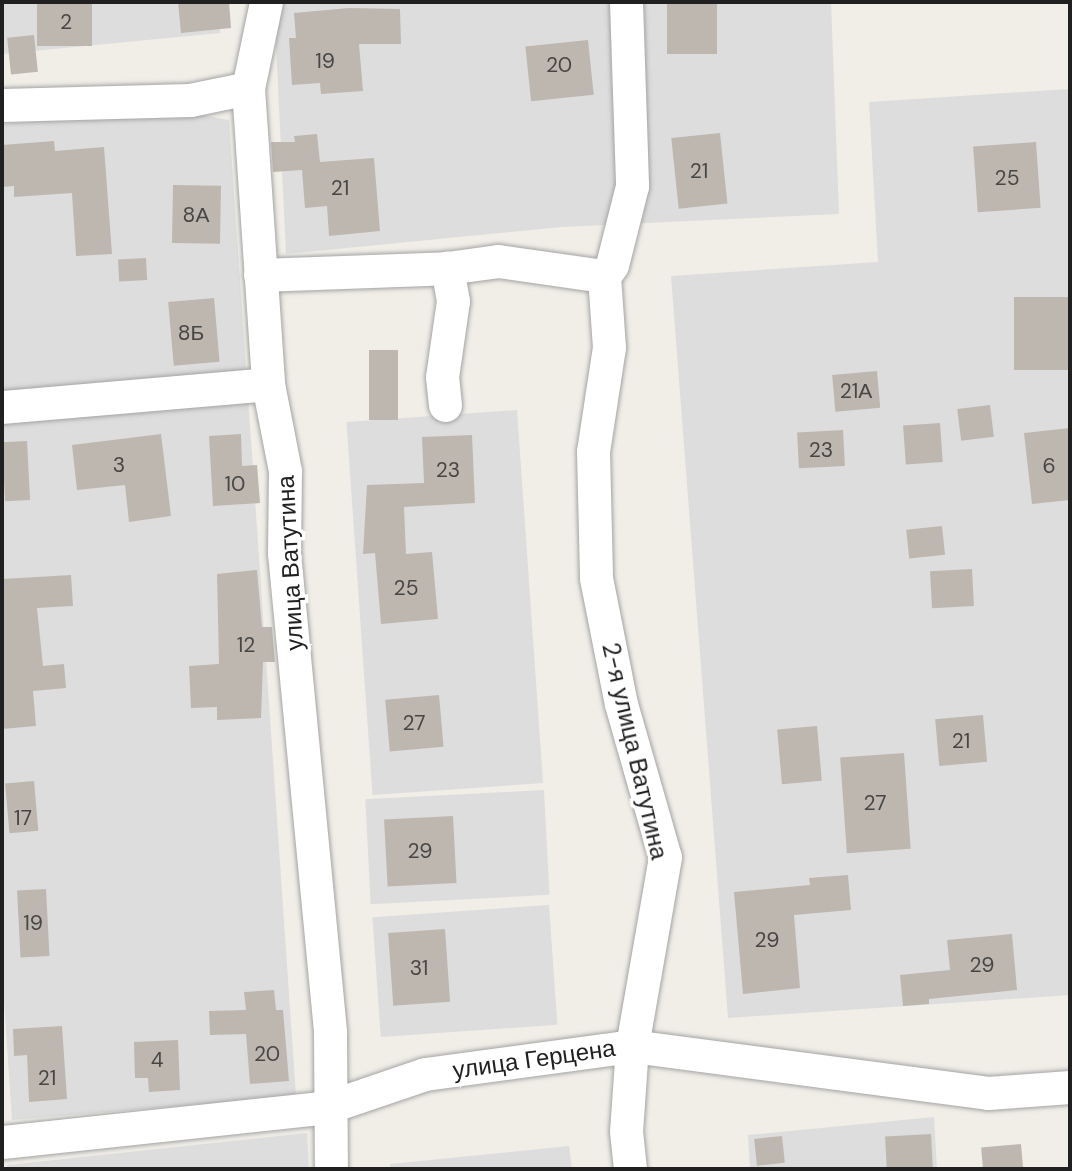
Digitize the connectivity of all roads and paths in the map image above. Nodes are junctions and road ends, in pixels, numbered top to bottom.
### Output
1 (266, 2) edge
2 (626, 2) edge
3 (248, 88) junction
4 (2, 105) edge
5 (447, 268) junction
6 (260, 275) junction
7 (604, 276) junction
8 (268, 384) junction
9 (444, 405) dead end
10 (2, 407) edge
11 (632, 1046) junction
12 (1070, 1087) edge
13 (328, 1108) junction
14 (2, 1142) edge
15 (331, 1169) edge
16 (630, 1169) edge

1 - 3 street, улица Ватутина
2 - 7 street, 2-я улица Ватутина
3 - 4 street
3 - 6 street, улица Ватутина
5 - 6 street
5 - 7 street
5 - 9 street
6 - 8 street, улица Ватутина
7 - 11 street, 2-я улица Ватутина
8 - 10 street
8 - 13 street, улица Ватутина
11 - 12 street, улица Герцена
11 - 13 street, улица Герцена
11 - 16 street, 2-я улица Ватутина
13 - 14 street, улица Герцена
13 - 15 street, улица Ватутина

